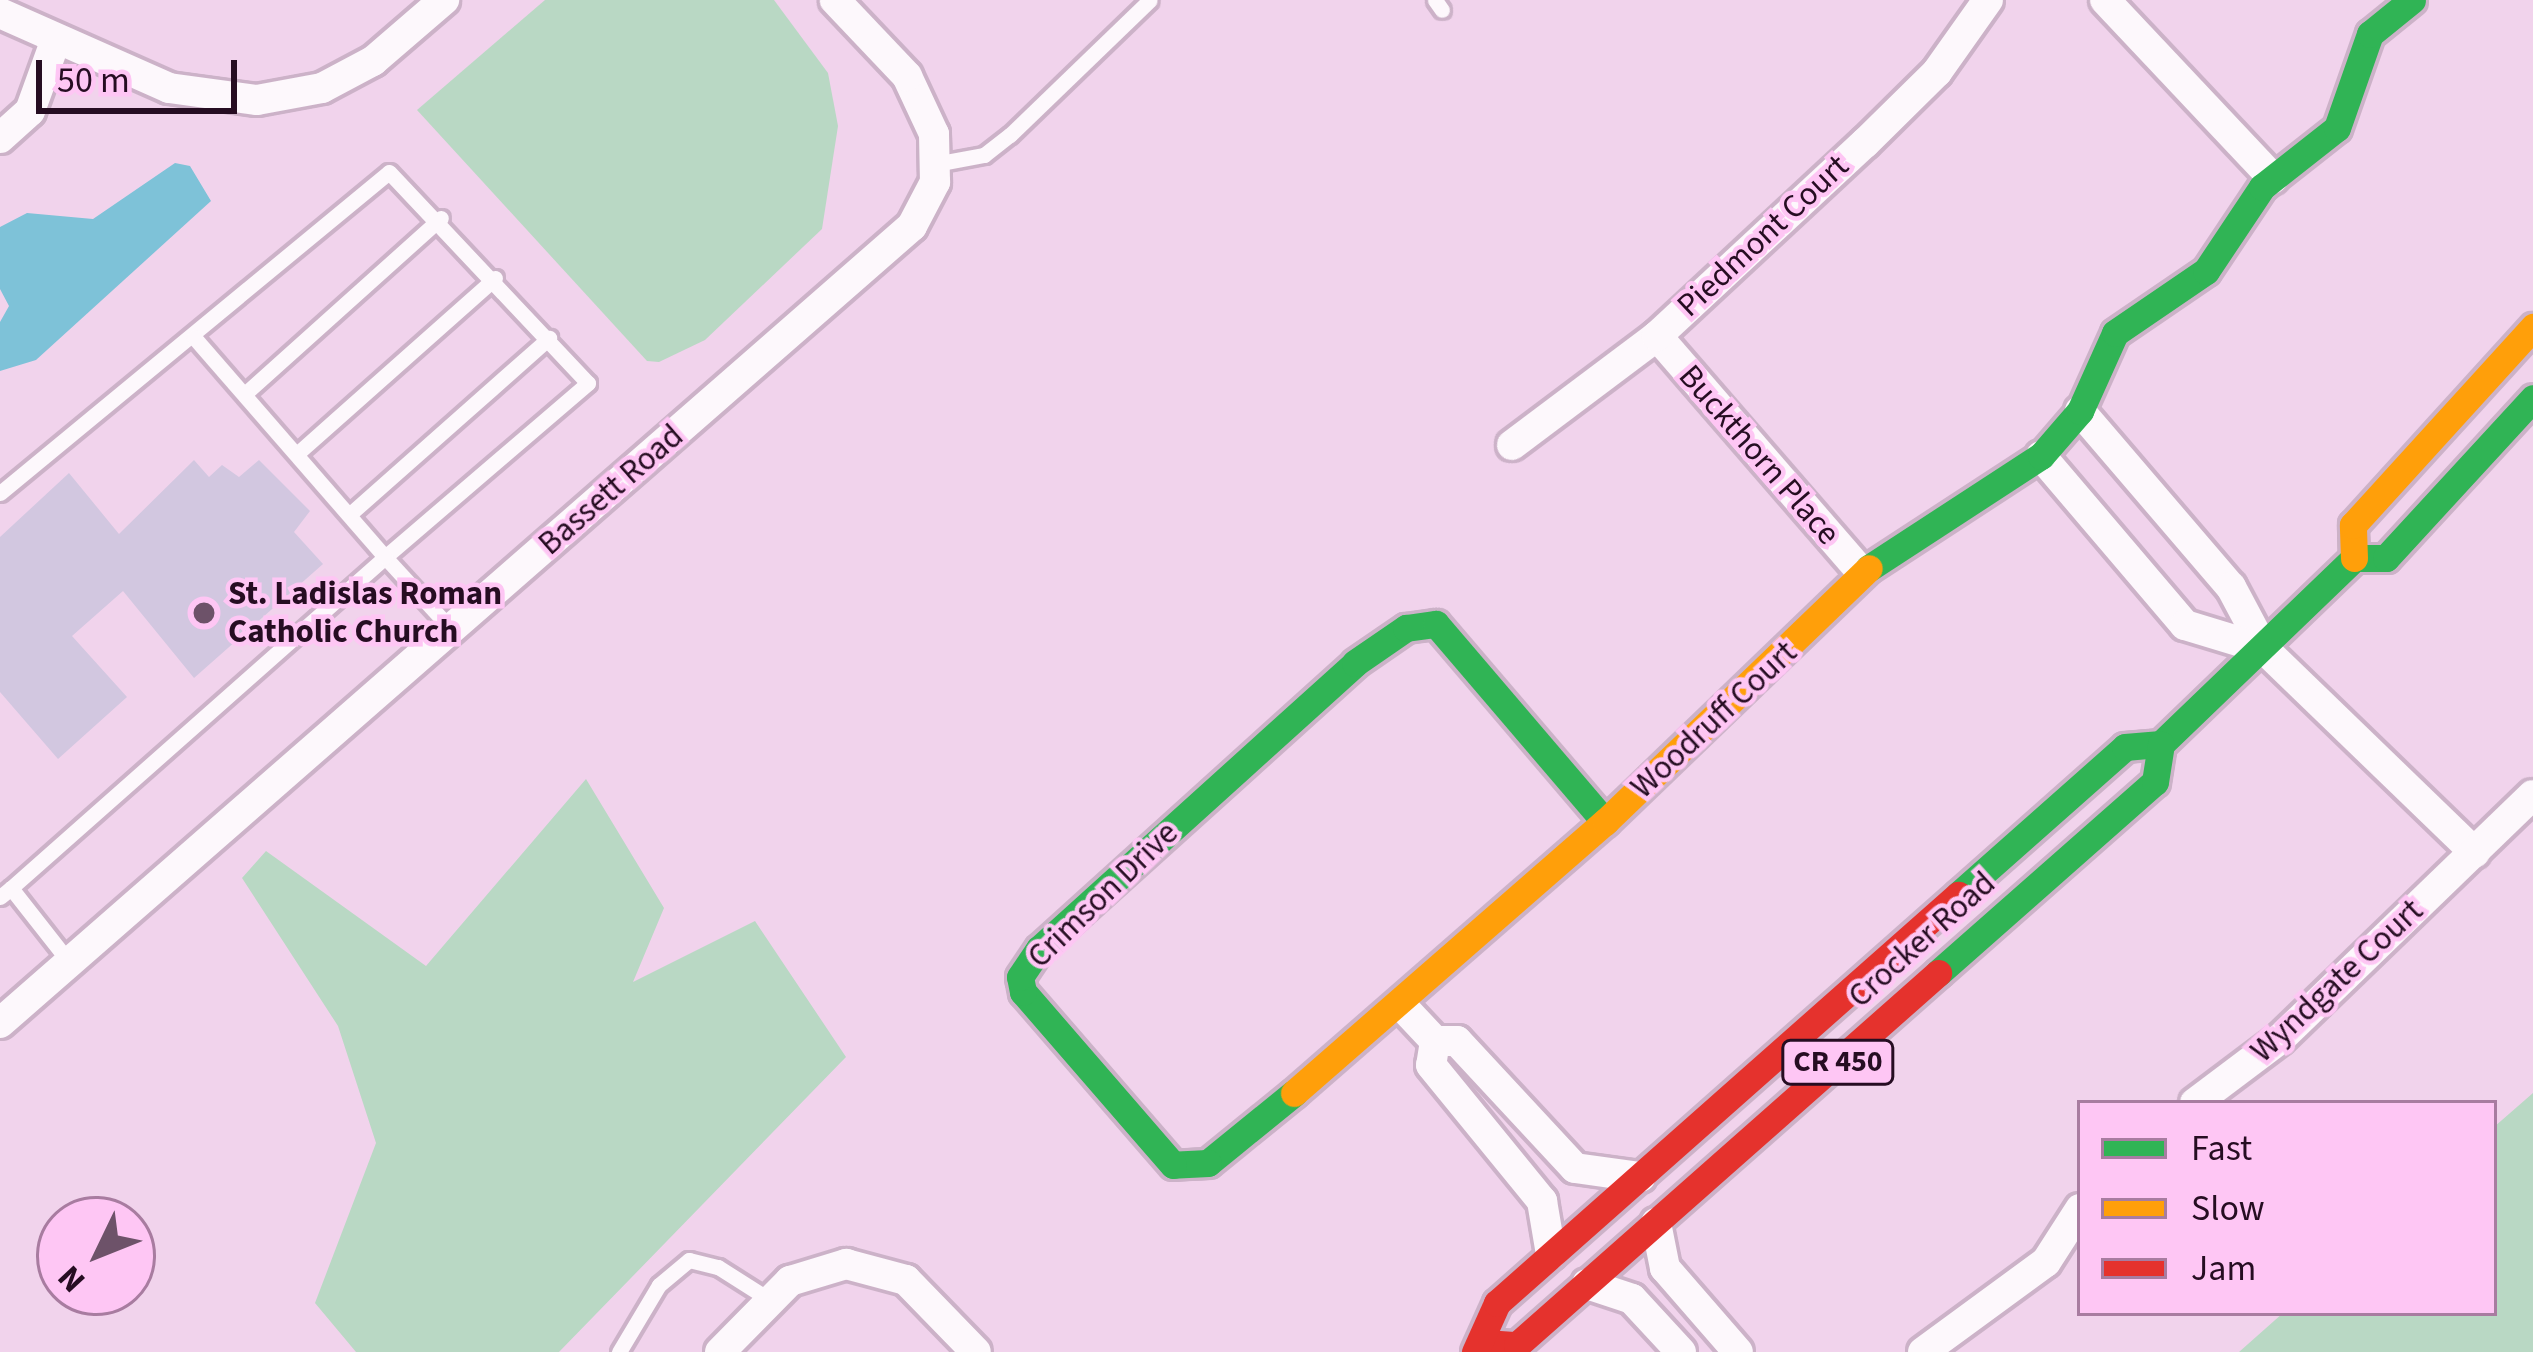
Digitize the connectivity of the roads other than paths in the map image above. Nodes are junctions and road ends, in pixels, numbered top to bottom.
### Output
1 (444, 0) edge
2 (835, 0) edge
3 (1150, 0) edge
4 (1988, 0) edge
5 (2105, 0) edge
6 (2412, 0) edge
7 (0, 13) edge
8 (55, 42) junction
9 (0, 138) edge
10 (935, 164) junction
11 (2273, 178) junction
12 (441, 218) junction
13 (495, 278) junction
14 (2533, 327) edge
15 (1657, 336) junction
16 (194, 337) junction
17 (549, 338) junction
18 (248, 392) junction
19 (2533, 398) edge
20 (2080, 411) junction
21 (1512, 445) dead end
22 (299, 452) junction
23 (2041, 456) junction
24 (0, 493) edge
25 (350, 514) junction
26 (385, 557) junction
27 (2354, 558) junction
28 (1862, 574) junction
29 (452, 629) junction
30 (2264, 649) junction
31 (2161, 744) junction
32 (2533, 795) edge
33 (1605, 822) junction
34 (2474, 853) junction
35 (5, 893) edge
36 (70, 962) junction
37 (1402, 1006) junction
38 (0, 1023) edge
39 (1435, 1041) junction
40 (2198, 1100) edge
41 (1640, 1177) junction
42 (2077, 1214) edge
43 (1656, 1223) junction
44 (1552, 1254) junction
45 (1587, 1284) junction
46 (770, 1300) junction
47 (1480, 1348) edge
48 (620, 1352) edge
49 (721, 1352) edge
50 (976, 1352) edge
51 (1681, 1352) edge
52 (1738, 1352) edge
53 (1923, 1352) edge

1 - 8 street
2 - 10 street
3 - 10 lane
4 - 15 street, Piedmont Court
5 - 11 street
6 - 11 street, Woodruff Court
7 - 8 street
8 - 9 street
10 - 29 street, Bassett Road
11 - 20 street, Woodruff Court
12 - 13 lane
12 - 16 lane
12 - 18 lane
13 - 17 lane
13 - 22 lane
14 - 27 street, Crocker Road / CR 450
15 - 21 street, Piedmont Court
15 - 28 street, Buckthorn Place
16 - 18 lane
16 - 24 lane
17 - 25 lane
17 - 26 lane
18 - 22 lane
19 - 27 street, Crocker Road / CR 450
20 - 23 street, Woodruff Court
20 - 30 street
22 - 25 lane
23 - 28 street, Woodruff Court
23 - 30 street
25 - 26 lane
26 - 29 lane
26 - 35 lane
27 - 30 street, Crocker Road / CR 450
28 - 33 street, Woodruff Court
29 - 36 street, Bassett Road
30 - 31 street, Crocker Road / CR 450
30 - 34 street
31 - 41 street, Crocker Road / CR 450
31 - 43 street, Crocker Road / CR 450
32 - 34 street, Wyndgate Court
33 - 37 street, Woodruff Court
33 - 37 street, Crimson Drive
34 - 40 street, Wyndgate Court
35 - 36 lane
36 - 38 street, Bassett Road
37 - 39 street
39 - 41 street
39 - 44 street
41 - 44 street, Crocker Road / CR 450
42 - 53 street
43 - 45 street, Crocker Road / CR 450
43 - 52 street
44 - 47 street, Crocker Road / CR 450
45 - 47 street, Crocker Road / CR 450
45 - 51 street
46 - 48 lane
46 - 49 street
46 - 50 street

